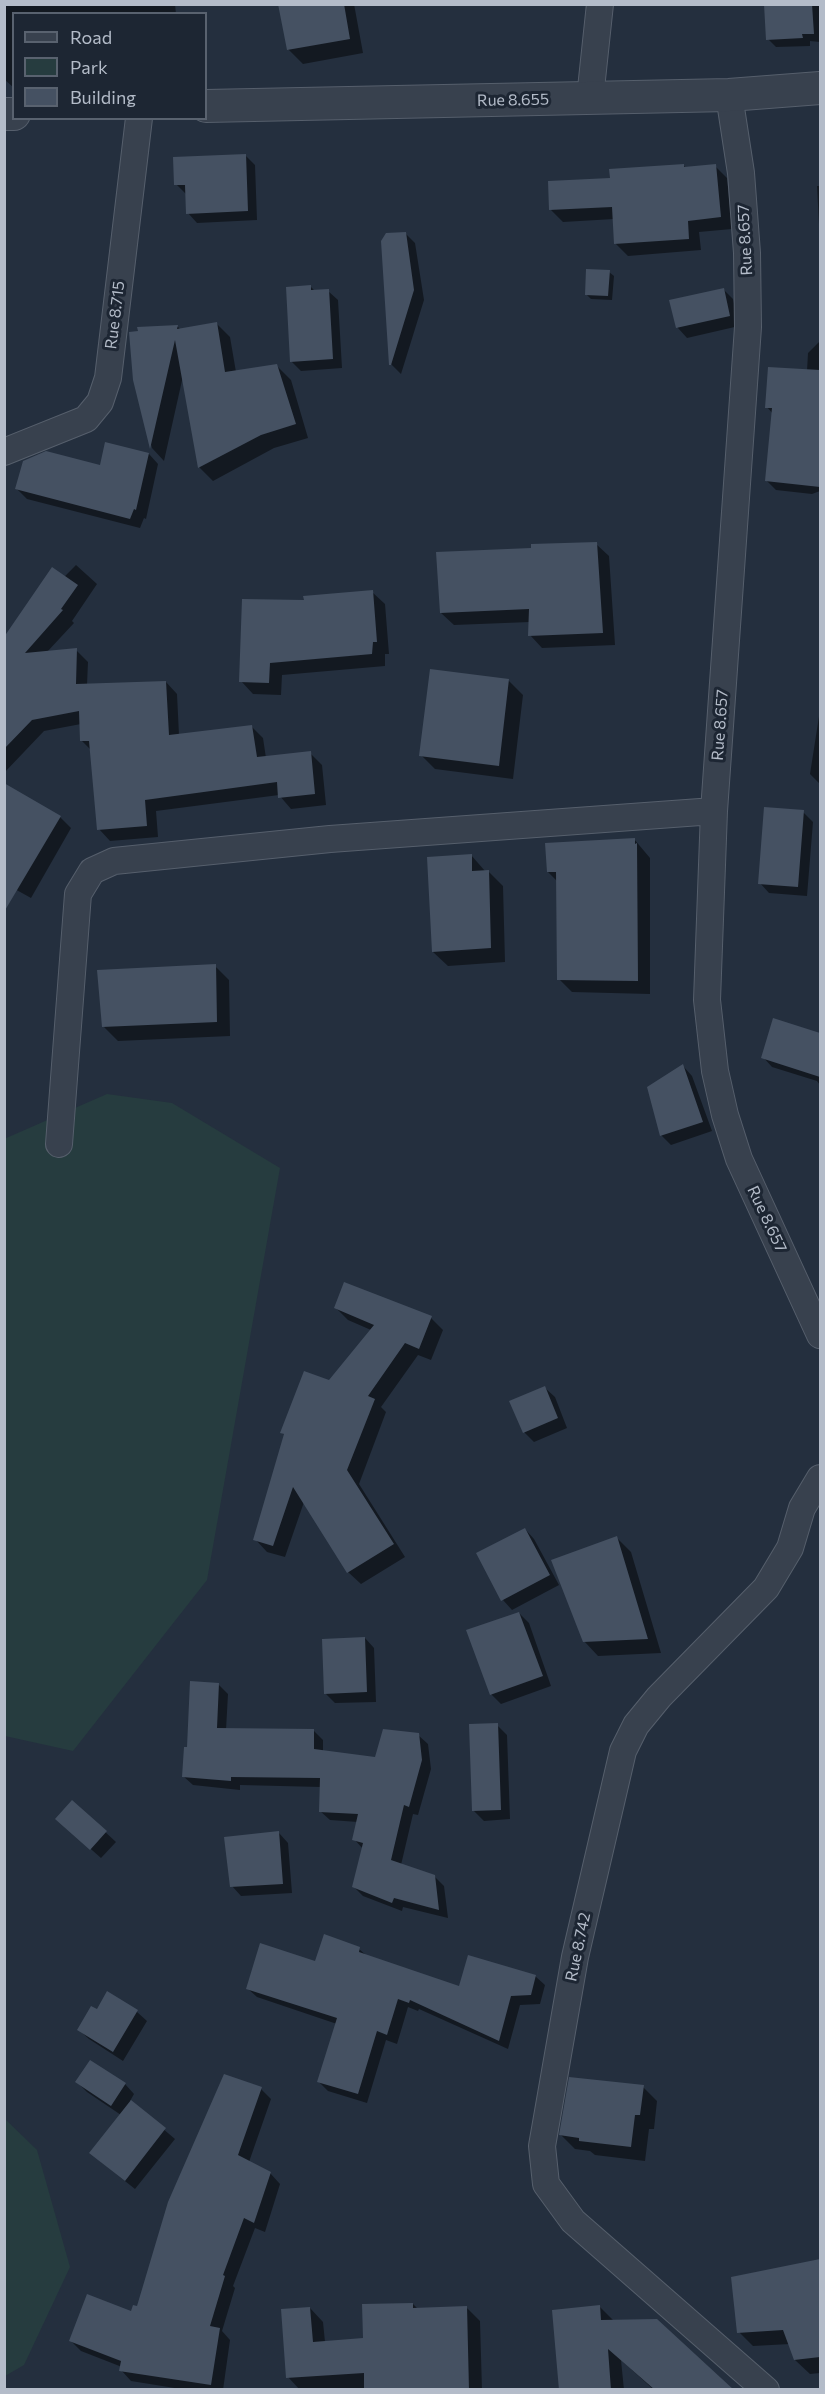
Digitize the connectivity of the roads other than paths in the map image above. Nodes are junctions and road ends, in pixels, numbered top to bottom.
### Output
1 (600, 4) edge
2 (820, 88) edge
3 (729, 95) junction
4 (590, 98) junction
5 (207, 106) edge
6 (139, 120) edge
7 (4, 452) edge
8 (714, 811) junction
9 (59, 1144) dead end
10 (820, 1335) edge
11 (820, 1478) edge
12 (766, 2390) edge

1 - 4 street
2 - 3 street, Rue 8.655
3 - 4 street, Rue 8.655
3 - 8 street, Rue 8.657
4 - 5 street, Rue 8.655
6 - 7 street, Rue 8.715
8 - 9 street
8 - 10 street, Rue 8.657
11 - 12 street, Rue 8.742

